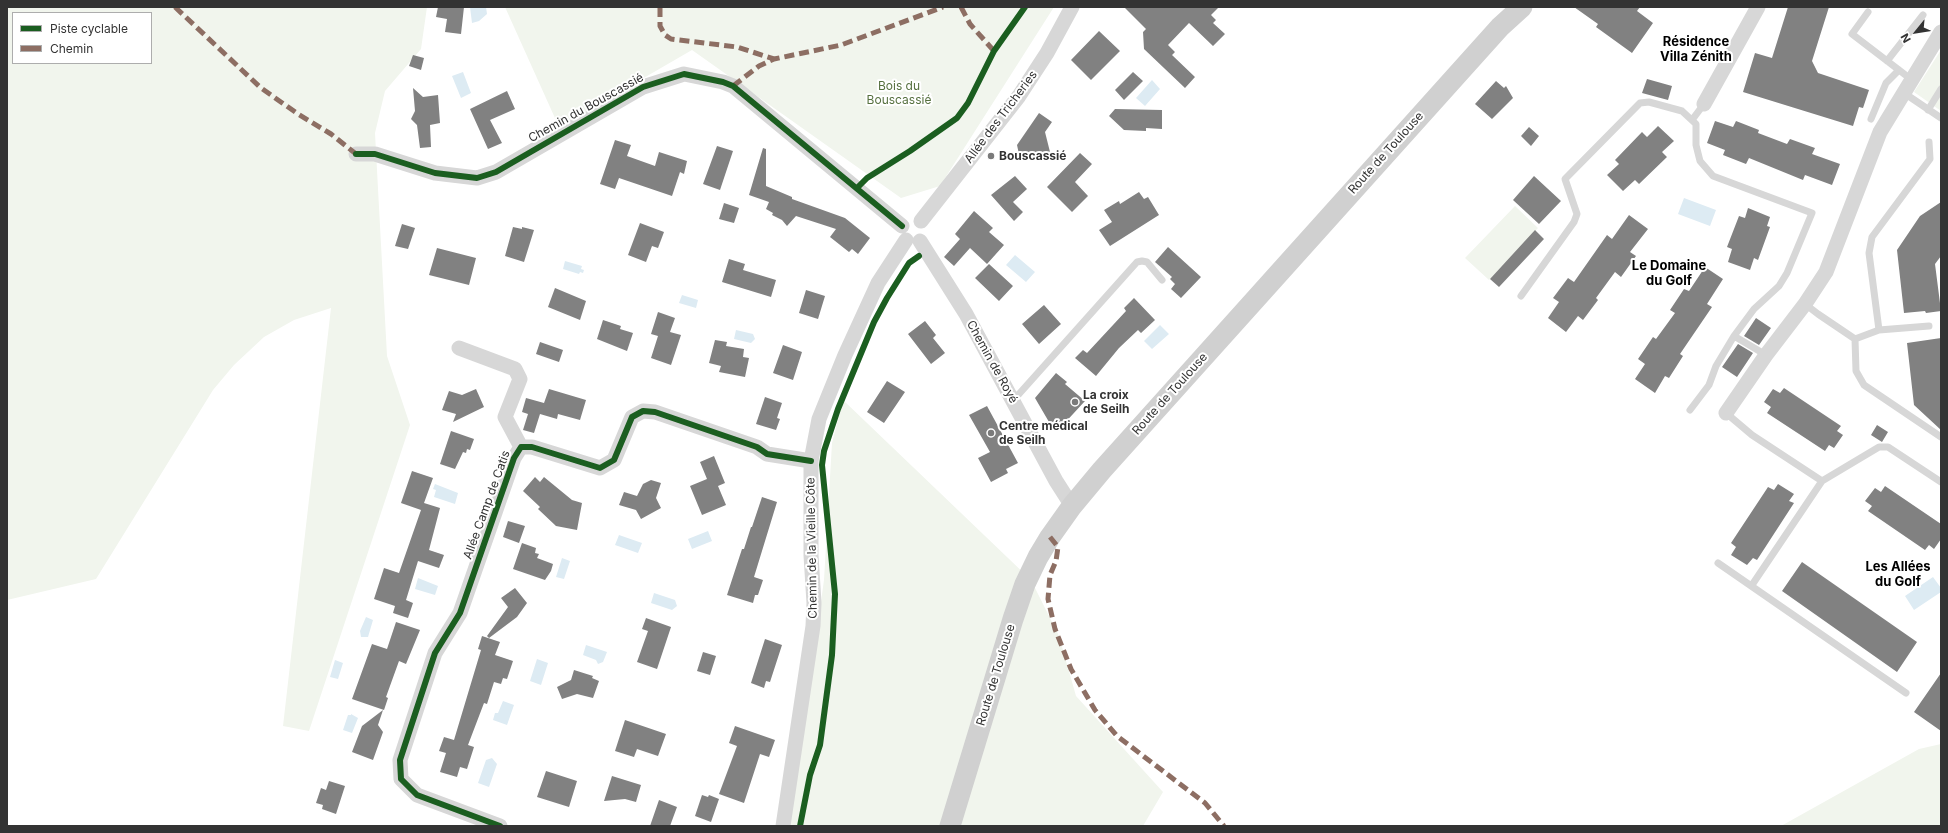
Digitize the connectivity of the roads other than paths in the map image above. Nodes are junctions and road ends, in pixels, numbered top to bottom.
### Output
1 (1072, 7) edge
2 (1513, 7) edge
3 (1522, 7) edge
4 (1758, 7) edge
5 (1868, 12) dead end
6 (1923, 15) dead end
7 (1500, 27) junction
8 (1941, 32) edge
9 (1887, 61) junction
10 (1899, 70) junction
11 (1912, 80) junction
12 (1941, 89) edge
13 (1904, 93) junction
14 (1704, 104) joint
15 (1928, 110) junction
16 (1941, 118) edge
17 (1871, 119) dead end
18 (1692, 120) junction
19 (1928, 142) dead end
20 (356, 154) dead end
21 (921, 221) junction
22 (902, 226) junction
23 (913, 241) junction
24 (1162, 280) dead end
25 (1521, 296) dead end
26 (1805, 304) junction
27 (1929, 326) dead end
28 (1879, 330) junction
29 (1734, 336) junction
30 (1855, 339) junction
31 (459, 348) dead end
32 (1766, 355) junction
33 (1012, 398) junction
34 (1690, 410) dead end
35 (1726, 413) joint
36 (1941, 437) edge
37 (520, 447) junction
38 (811, 461) junction
39 (1822, 481) junction
40 (1941, 482) edge
41 (1072, 506) junction
42 (1718, 562) dead end
43 (1752, 585) junction
44 (1906, 693) dead end
45 (500, 826) edge
46 (783, 826) edge
47 (950, 826) edge

1 - 21 street, Allée des Tricheries
2 - 7 main road, Route de Toulouse
3 - 7 main road, Route de Toulouse
4 - 14 street
5 - 9 lane
6 - 9 lane
7 - 41 main road, Route de Toulouse
8 - 11 street
9 - 10 lane
10 - 11 lane
10 - 17 lane
11 - 13 street
12 - 15 lane
13 - 15 lane
13 - 26 street
14 - 18 lane
15 - 16 lane
18 - 25 lane
18 - 29 lane
19 - 28 lane
20 - 22 street, Chemin du Bouscassié
21 - 22 street
21 - 23 street
22 - 23 street
23 - 33 street, Chemin de Royé
23 - 38 street, Chemin de la Vieille Côte
24 - 33 lane
26 - 30 lane
26 - 32 street
27 - 28 lane
28 - 30 lane
29 - 32 lane
29 - 34 lane
30 - 36 lane
31 - 37 street
32 - 35 street
33 - 41 street, Chemin de Royé
35 - 39 lane
37 - 38 street, Allée Camp de Catis
37 - 45 street, Allée Camp de Catis
38 - 46 street, Chemin de la Vieille Côte
39 - 40 lane
39 - 43 lane
41 - 47 main road, Route de Toulouse
42 - 43 lane
43 - 44 lane

